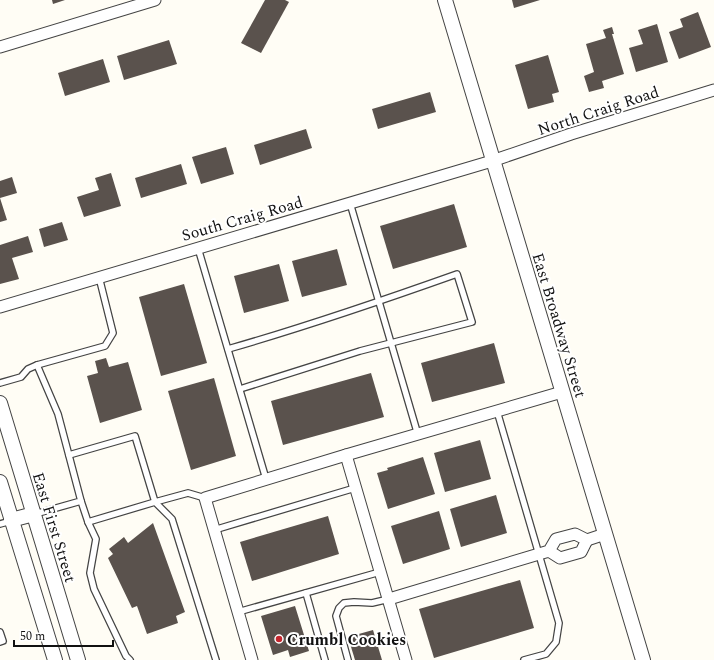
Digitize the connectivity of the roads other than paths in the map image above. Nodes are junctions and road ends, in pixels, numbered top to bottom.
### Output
1 (155, 0) edge
2 (445, 0) edge
3 (0, 47) edge
4 (714, 90) edge
5 (492, 161) junction
6 (350, 203) junction
7 (198, 248) junction
8 (99, 277) junction
9 (379, 302) junction
10 (0, 307) edge
11 (392, 343) junction
12 (228, 348) junction
13 (37, 365) junction
14 (0, 383) edge
15 (240, 389) junction
16 (562, 392) junction
17 (0, 403) edge
18 (498, 411) junction
19 (418, 435) junction
20 (69, 455) junction
21 (346, 455) junction
22 (266, 479) junction
23 (0, 482) edge
24 (355, 488) junction
25 (205, 498) junction
26 (81, 501) junction
27 (155, 502) junction
28 (34, 514) junction
29 (5, 522) edge
30 (88, 522) junction
31 (214, 530) junction
32 (605, 534) junction
33 (587, 540) junction
34 (544, 552) junction
35 (380, 572) junction
36 (306, 594) junction
37 (389, 599) junction
38 (238, 612) junction
39 (0, 632) edge
40 (0, 642) edge
41 (55, 660) edge
42 (78, 660) edge
43 (130, 660) edge
44 (216, 660) edge
45 (252, 660) edge
46 (325, 660) edge
47 (348, 660) edge
48 (406, 660) edge
49 (524, 660) edge
50 (643, 660) edge

1 - 3 street
2 - 5 street, East Broadway Street
4 - 5 street, North Craig Road
5 - 6 street, South Craig Road
5 - 16 street, East Broadway Street
6 - 7 street, South Craig Road
6 - 9 lane
7 - 8 street, South Craig Road
7 - 12 lane
8 - 10 street, South Craig Road
8 - 13 lane
9 - 11 lane
9 - 11 lane
9 - 12 lane
11 - 15 lane
11 - 19 lane
12 - 15 lane
13 - 14 lane
13 - 20 lane
15 - 22 lane
16 - 18 street
16 - 32 street, East Broadway Street
17 - 28 street, East First Street
18 - 19 street
18 - 34 lane
19 - 21 street
20 - 26 lane
20 - 27 lane
21 - 22 street
21 - 24 street
22 - 25 street
23 - 29 street
24 - 31 lane
24 - 35 street
25 - 27 lane
25 - 31 street
26 - 28 lane
26 - 30 lane
27 - 30 lane
27 - 44 lane
28 - 29 street
28 - 42 street, East First Street
29 - 41 street
30 - 43 lane
31 - 38 street
32 - 33 street
32 - 50 street, East Broadway Street
33 - 34 street
33 - 34 street
34 - 37 street
34 - 49 lane
35 - 36 lane
35 - 37 street
36 - 38 lane
36 - 46 lane
37 - 47 lane
37 - 48 street
38 - 45 street
39 - 40 lane

